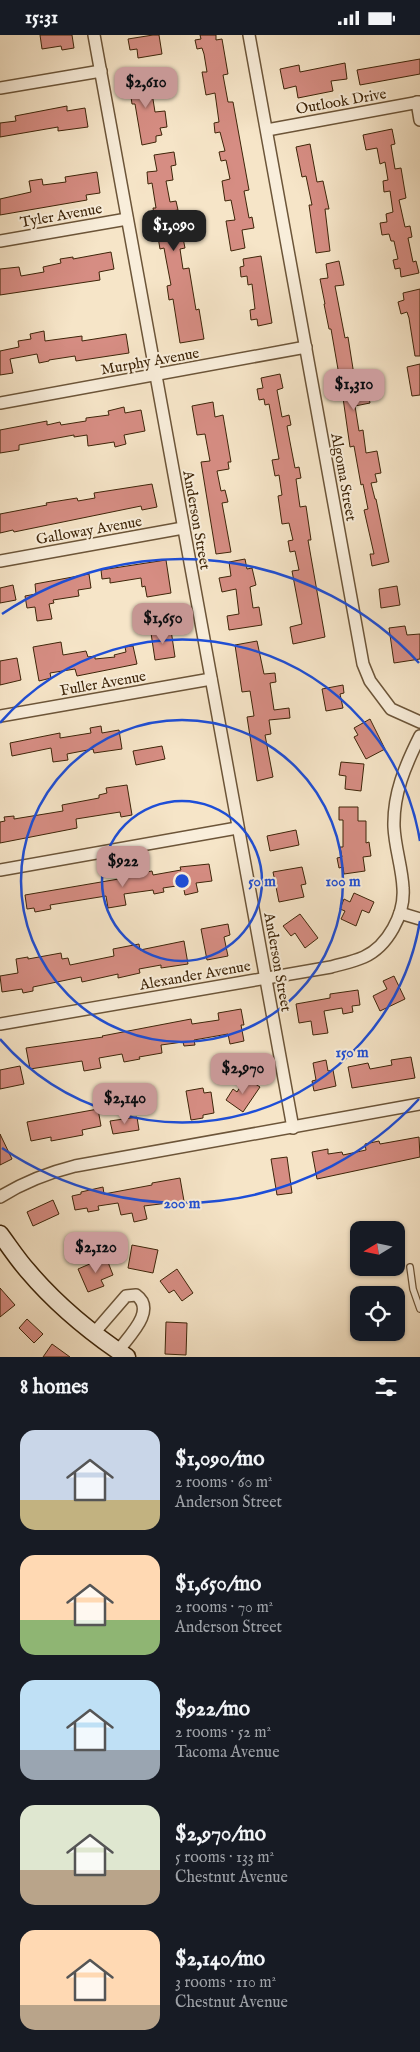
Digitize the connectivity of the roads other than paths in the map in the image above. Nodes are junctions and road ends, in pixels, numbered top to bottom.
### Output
1 (94, 35) edge
2 (249, 35) edge
3 (101, 71) junction
4 (0, 88) edge
5 (418, 102) edge
6 (420, 119) edge
7 (267, 130) junction
8 (127, 219) junction
9 (0, 241) edge
10 (306, 347) junction
11 (156, 375) junction
12 (0, 403) edge
13 (184, 528) junction
14 (0, 561) edge
15 (211, 679) junction
16 (0, 716) edge
17 (420, 722) edge
18 (420, 736) edge
19 (237, 828) junction
20 (0, 870) edge
21 (400, 913) junction
22 (420, 919) edge
23 (266, 979) junction
24 (0, 1024) edge
25 (420, 1104) edge
26 (292, 1128) junction
27 (0, 1197) edge
28 (0, 1234) edge
29 (410, 1267) dead end
30 (420, 1309) edge
31 (94, 1333) junction
32 (123, 1354) edge

1 - 3 street, Anderson Street
2 - 7 street, Algoma Street
3 - 4 street
3 - 8 street, Anderson Street
5 - 6 street
5 - 7 street, Outlook Drive
7 - 10 street, Algoma Street
8 - 9 street, Tyler Avenue
8 - 11 street, Anderson Street
10 - 11 street, Murphy Avenue
10 - 17 street, Algoma Street
11 - 12 street, Murphy Avenue
11 - 13 street, Anderson Street
13 - 14 street, Galloway Avenue
13 - 15 street, Anderson Street
15 - 16 street, Fuller Avenue
15 - 19 street, Anderson Street
18 - 21 street, Alexander Avenue
19 - 20 street
19 - 23 street, Anderson Street
21 - 22 street
21 - 23 street, Alexander Avenue
23 - 24 street, Alexander Avenue
23 - 26 street, Anderson Street
25 - 26 street
26 - 27 street
28 - 31 main road
29 - 30 lane
31 - 32 main road
31 - 32 street

